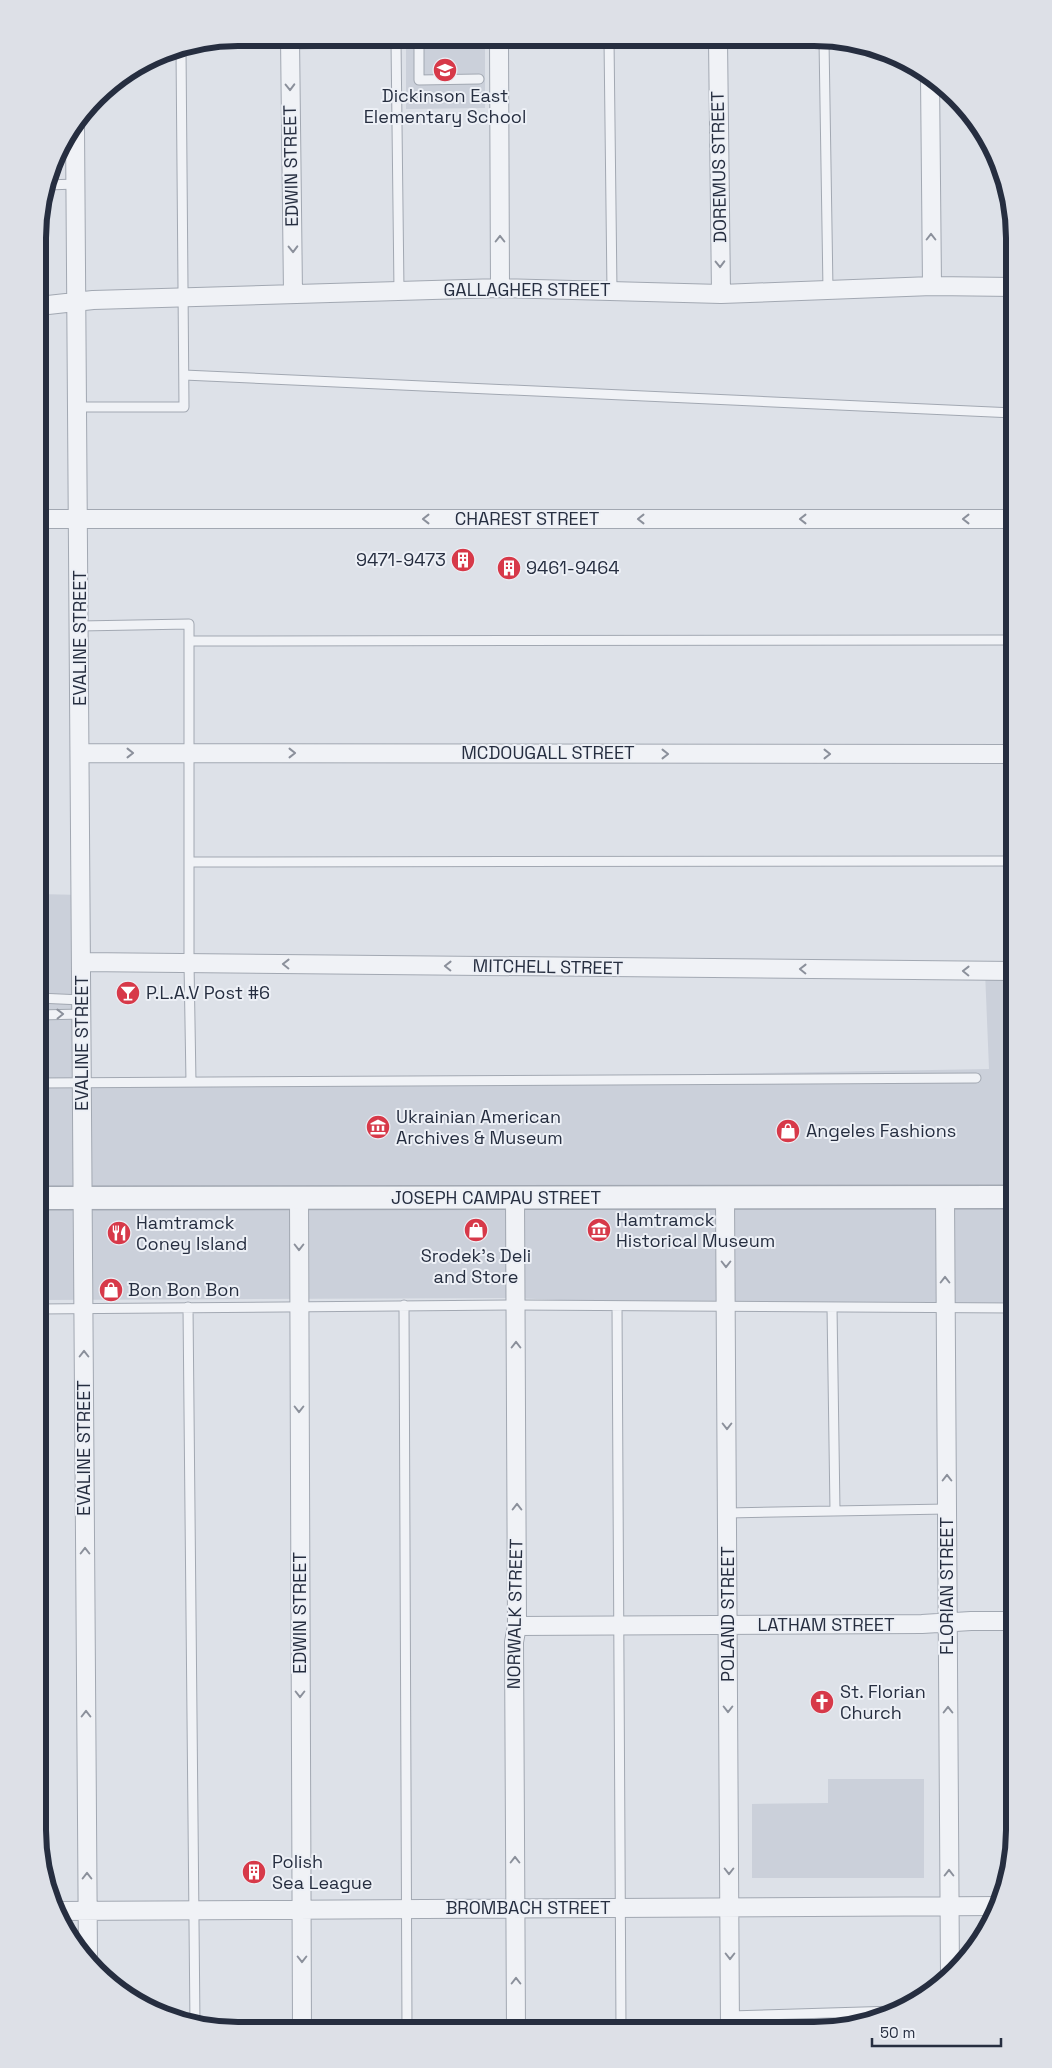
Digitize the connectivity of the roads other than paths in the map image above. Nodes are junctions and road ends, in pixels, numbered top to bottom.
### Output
1 (290, 46) edge
2 (396, 46) edge
3 (419, 46) edge
4 (500, 46) edge
5 (609, 46) edge
6 (718, 46) edge
7 (824, 47) edge
8 (181, 55) edge
9 (479, 80) dead end
10 (930, 85) edge
11 (76, 136) edge
12 (76, 184) junction
13 (54, 185) edge
14 (932, 286) junction
15 (1006, 287) edge
16 (500, 288) junction
17 (828, 290) junction
18 (399, 291) junction
19 (612, 291) junction
20 (293, 294) junction
21 (721, 294) junction
22 (184, 298) junction
23 (78, 303) junction
24 (46, 305) edge
25 (184, 375) junction
26 (78, 407) junction
27 (1006, 414) edge
28 (46, 519) edge
29 (79, 519) junction
30 (1006, 523) edge
31 (80, 626) junction
32 (1006, 640) edge
33 (189, 641) junction
34 (81, 753) junction
35 (189, 753) junction
36 (1006, 754) edge
37 (1006, 861) edge
38 (189, 862) junction
39 (82, 962) junction
40 (189, 963) junction
41 (1006, 971) edge
42 (46, 1000) edge
43 (82, 1007) junction
44 (46, 1014) edge
45 (976, 1078) dead end
46 (82, 1082) junction
47 (191, 1082) junction
48 (46, 1083) edge
49 (1006, 1196) edge
50 (46, 1198) edge
51 (83, 1198) junction
52 (299, 1198) junction
53 (515, 1198) junction
54 (725, 1198) junction
55 (945, 1198) junction
56 (404, 1305) junction
57 (515, 1305) junction
58 (299, 1306) junction
59 (617, 1306) junction
60 (726, 1306) junction
61 (832, 1307) junction
62 (188, 1308) junction
63 (945, 1308) junction
64 (1006, 1308) edge
65 (46, 1309) edge
66 (83, 1309) junction
67 (947, 1509) junction
68 (835, 1511) junction
69 (727, 1513) junction
70 (948, 1622) junction
71 (1006, 1622) edge
72 (728, 1625) junction
73 (517, 1626) junction
74 (619, 1626) junction
75 (949, 1905) junction
76 (990, 1906) edge
77 (730, 1907) junction
78 (620, 1908) junction
79 (406, 1909) junction
80 (516, 1909) junction
81 (301, 1910) junction
82 (87, 1911) junction
83 (194, 1911) junction
84 (65, 1912) edge
85 (88, 1949) edge
86 (950, 1966) edge
87 (877, 2012) edge
88 (839, 2013) junction
89 (195, 2017) edge
90 (839, 2020) edge
91 (302, 2022) edge
92 (407, 2022) edge
93 (516, 2022) edge
94 (621, 2022) edge
95 (730, 2022) edge
96 (741, 2022) edge

1 -> 20 street, EDWIN STREET
2 - 18 lane
3 - 9 lane
16 -> 4 street
5 - 19 lane
6 -> 21 street, DOREMUS STREET
7 - 17 lane
8 - 22 lane
14 -> 10 street
11 - 12 street, EVALINE STREET
12 - 13 lane
12 - 23 street, EVALINE STREET
14 - 15 street, GALLAGHER STREET
14 - 17 street, GALLAGHER STREET
16 - 18 street, GALLAGHER STREET
16 - 19 street, GALLAGHER STREET
17 - 21 street, GALLAGHER STREET
18 - 20 street, GALLAGHER STREET
19 - 21 street, GALLAGHER STREET
20 - 22 street, GALLAGHER STREET
22 - 23 street, GALLAGHER STREET
22 - 25 lane
23 - 24 street, GALLAGHER STREET
23 - 26 street, EVALINE STREET
25 - 26 lane
25 - 27 lane
26 - 29 street, EVALINE STREET
28 - 29 street, CHAREST STREET
30 -> 29 street, CHAREST STREET
29 - 31 street, EVALINE STREET
31 - 33 lane
31 - 34 street, EVALINE STREET
32 - 33 lane
33 - 35 lane
34 -> 35 street, MCDOUGALL STREET
34 - 39 street, EVALINE STREET
35 -> 36 street, MCDOUGALL STREET
35 - 38 lane
37 - 38 lane
38 - 40 lane
39 - 40 street, MITCHELL STREET
39 - 43 street, EVALINE STREET
41 -> 40 street, MITCHELL STREET
40 - 47 lane
42 - 43 lane
44 -> 43 lane
43 - 46 street, EVALINE STREET
45 - 47 lane
46 - 47 lane
46 - 48 lane
46 - 51 street, EVALINE STREET
49 - 55 street, JOSEPH CAMPAU STREET
50 - 51 street, JOSEPH CAMPAU STREET
51 - 52 street, JOSEPH CAMPAU STREET
51 - 66 street, EVALINE STREET
52 - 53 street, JOSEPH CAMPAU STREET
52 -> 58 street, EDWIN STREET
53 - 54 street, JOSEPH CAMPAU STREET
53 - 57 street, NORWALK STREET
54 - 55 street, JOSEPH CAMPAU STREET
54 -> 60 street, POLAND STREET
63 -> 55 street, FLORIAN STREET
56 - 57 lane
56 - 58 lane
56 - 79 lane
57 - 59 lane
73 -> 57 street, NORWALK STREET
58 - 62 lane
58 -> 81 street, EDWIN STREET
59 - 60 lane
59 - 74 lane
60 - 61 lane
60 -> 69 street, POLAND STREET
61 - 63 lane
61 - 68 lane
62 - 66 lane
62 - 83 lane
63 - 64 lane
67 -> 63 street, FLORIAN STREET
65 - 66 lane
82 -> 66 street, EVALINE STREET
67 - 68 lane
67 - 70 street, FLORIAN STREET
68 - 69 lane
69 - 72 street, POLAND STREET
70 - 71 street, LATHAM STREET
70 - 72 street, LATHAM STREET
75 -> 70 street, FLORIAN STREET
72 - 74 street, LATHAM STREET
72 -> 77 street, POLAND STREET
73 - 74 street, LATHAM STREET
80 -> 73 street, NORWALK STREET
74 - 78 lane
75 - 76 street, BROMBACH STREET
75 - 77 street, BROMBACH STREET
75 - 86 street, FLORIAN STREET
77 - 78 street, BROMBACH STREET
77 -> 95 street, POLAND STREET
78 - 80 street, BROMBACH STREET
78 - 94 lane
79 - 80 street, BROMBACH STREET
79 - 81 street, BROMBACH STREET
79 - 92 lane
93 -> 80 street, NORWALK STREET
81 - 83 street, BROMBACH STREET
81 -> 91 street, EDWIN STREET
82 - 83 street, BROMBACH STREET
82 - 84 street, BROMBACH STREET
82 - 85 street, EVALINE STREET
83 - 89 lane
87 - 88 lane
88 - 90 lane
88 - 96 lane

